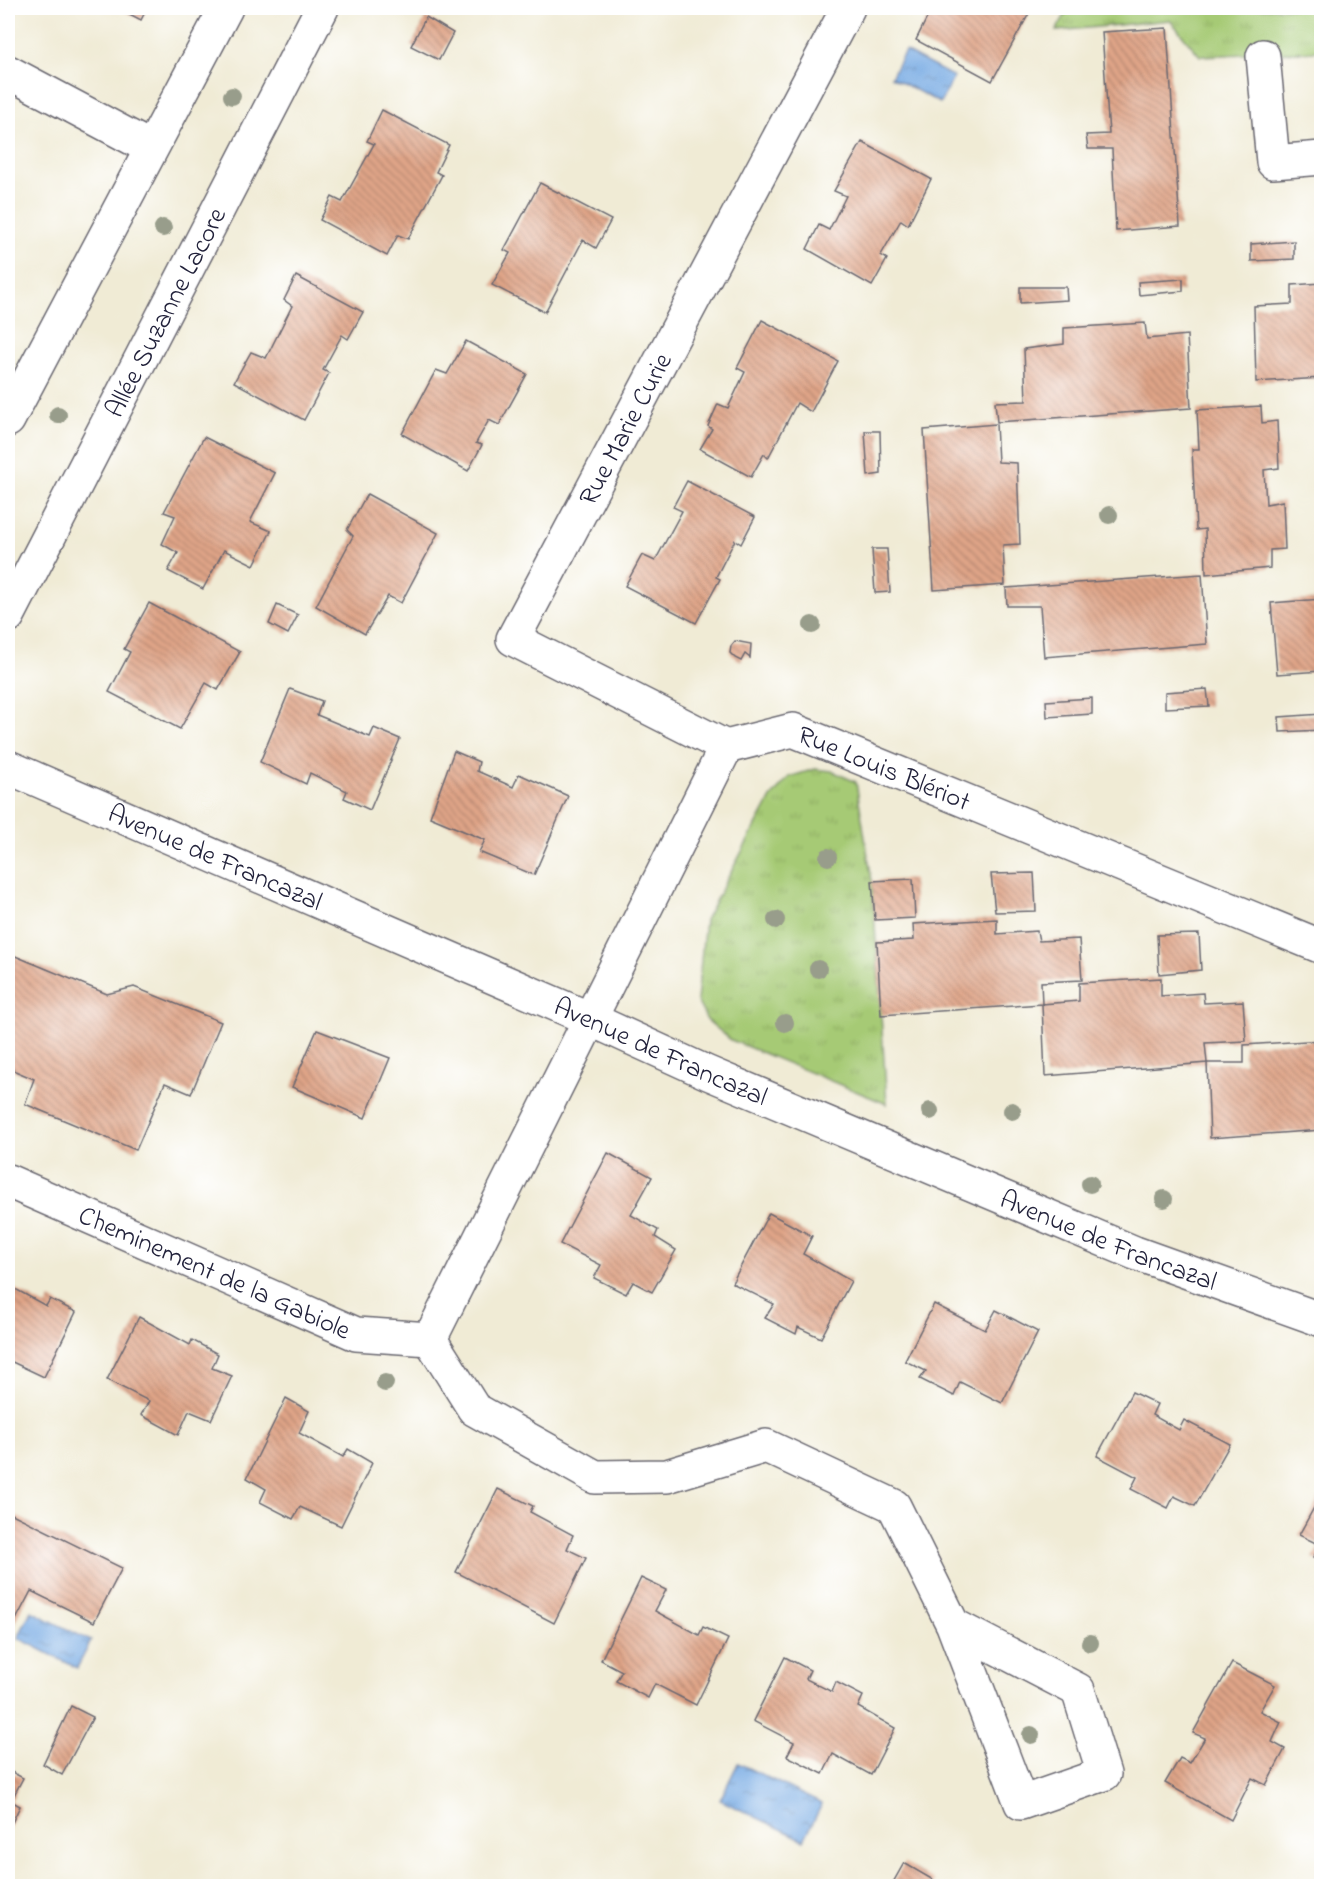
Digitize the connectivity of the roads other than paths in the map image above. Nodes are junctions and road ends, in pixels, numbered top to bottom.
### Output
1 (226, 8) edge
2 (321, 8) edge
3 (848, 8) edge
4 (1263, 56) dead end
5 (8, 72) edge
6 (152, 148) junction
7 (1322, 158) edge
8 (8, 420) edge
9 (8, 616) edge
10 (726, 747) junction
11 (8, 767) edge
12 (1322, 946) edge
13 (590, 1019) junction
14 (8, 1181) edge
15 (1322, 1320) edge
16 (430, 1339) junction
17 (953, 1625) junction

1 - 6 street
2 - 9 street, Allée Suzanne Lacore
3 - 10 street, Rue Marie Curie
4 - 7 street
5 - 6 street
6 - 8 street
10 - 12 street, Rue Louis Blériot
10 - 13 street
11 - 13 street, Avenue de Francazal
13 - 15 street, Avenue de Francazal
13 - 16 street
14 - 16 street, Cheminement de la Gabiole
16 - 17 street
17 - 17 street

